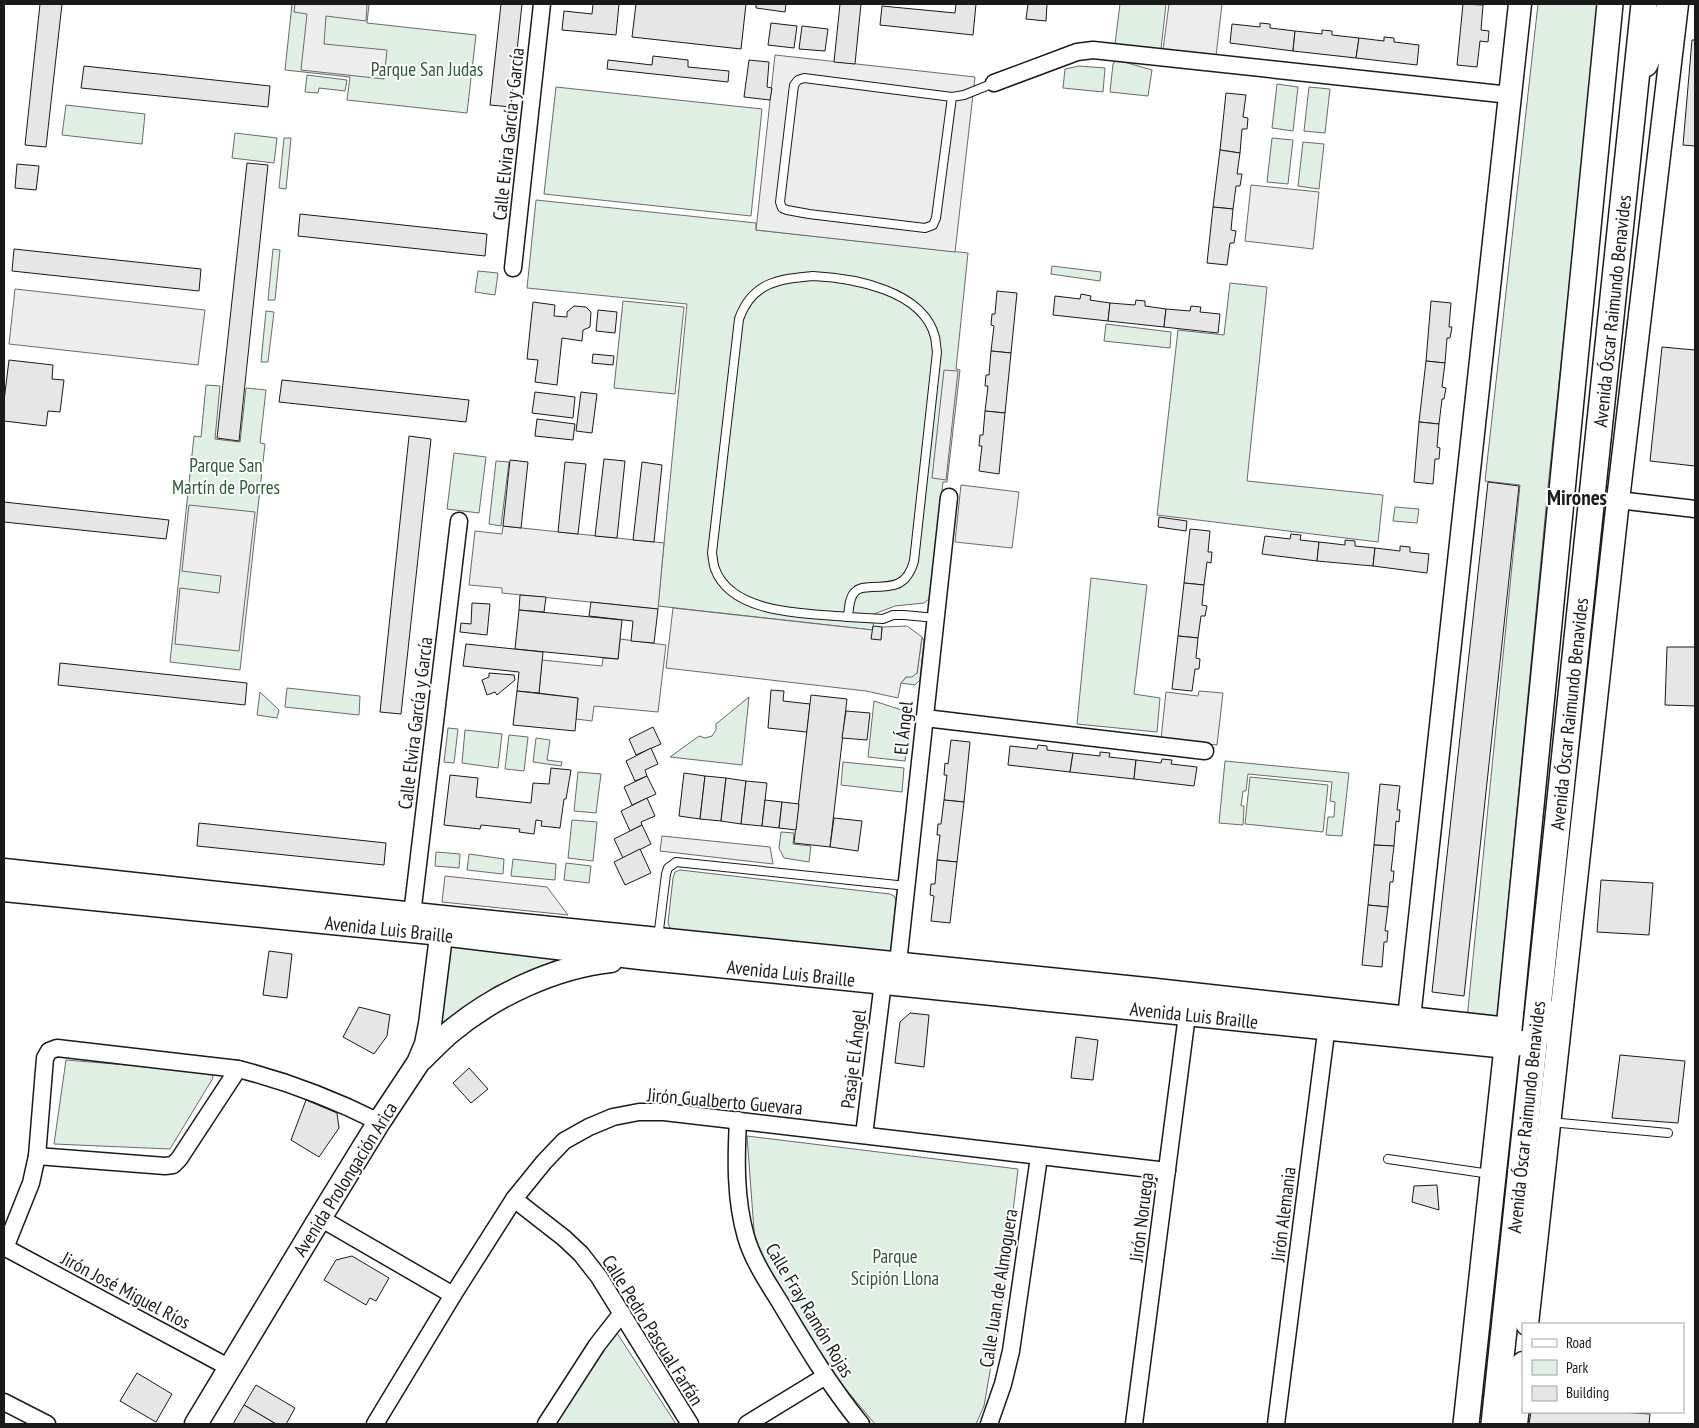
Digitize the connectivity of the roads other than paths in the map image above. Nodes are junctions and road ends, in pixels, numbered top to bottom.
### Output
1 (542, 4) edge
2 (1520, 4) edge
3 (1610, 4) edge
4 (1644, 4) edge
5 (1671, 4) edge
6 (1677, 4) edge
7 (994, 83) joint
8 (1636, 87) junction
9 (1510, 96) junction
10 (952, 97) junction
11 (513, 268) dead end
12 (949, 497) dead end
13 (1618, 500) junction
14 (1695, 509) edge
15 (459, 520) dead end
16 (848, 617) junction
17 (936, 618) junction
18 (925, 718) junction
19 (1205, 751) dead end
20 (4, 870) edge
21 (906, 886) junction
22 (4, 890) edge
23 (411, 922) junction
24 (442, 925) junction
25 (658, 938) junction
26 (640, 958) junction
27 (898, 963) junction
28 (883, 982) junction
29 (1562, 1005) junction
30 (1187, 1015) junction
31 (1409, 1018) junction
32 (1328, 1019) junction
33 (1508, 1038) junction
34 (1535, 1038) junction
35 (418, 1064) junction
36 (238, 1069) junction
37 (738, 1120) junction
38 (379, 1122) junction
39 (1549, 1122) junction
40 (1668, 1133) dead end
41 (864, 1135) junction
42 (37, 1156) junction
43 (1038, 1157) junction
44 (1388, 1159) dead end
45 (1167, 1171) junction
46 (1493, 1174) junction
47 (514, 1199) junction
48 (320, 1218) junction
49 (4, 1248) edge
50 (453, 1295) junction
51 (622, 1313) junction
52 (1527, 1323) edge
53 (230, 1368) junction
54 (1522, 1372) edge
55 (824, 1376) junction
56 (4, 1402) edge
57 (47, 1424) edge
58 (196, 1424) edge
59 (375, 1424) edge
60 (546, 1424) edge
61 (690, 1424) edge
62 (747, 1424) edge
63 (861, 1424) edge
64 (989, 1424) edge
65 (1134, 1424) edge
66 (1276, 1424) edge
67 (1466, 1424) edge
68 (1494, 1424) edge
69 (1516, 1424) edge

1 - 11 street, Calle Elvira García y García
2 - 9 street
3 - 33 main road, Avenida Óscar Raimundo Benavides
4 - 8 main road, Avenida Óscar Raimundo Benavides
5 - 8 main road
6 - 13 street, Avenida Óscar Raimundo Benavides
7 - 9 street
7 - 10 lane
8 - 34 main road, Avenida Óscar Raimundo Benavides
9 - 31 street
10 - 10 lane
12 - 17 street, El Ángel
13 - 14 street
13 - 29 street, Avenida Óscar Raimundo Benavides
15 - 23 street, Calle Elvira García y García
16 - 16 lane
16 - 17 lane
17 - 18 street, El Ángel
18 - 19 street
18 - 21 street, El Ángel
20 - 23 street, Avenida Luis Braille
21 - 25 lane
21 - 27 street, El Ángel
22 - 23 street, Avenida Luis Braille
23 - 24 street, Avenida Luis Braille
24 - 25 street, Avenida Luis Braille
24 - 26 street, Avenida Luis Braille
24 - 35 street, Avenida Prolongación Arica
25 - 27 street, Avenida Luis Braille
26 - 28 street, Avenida Luis Braille
26 - 35 street
27 - 28 street
27 - 32 street, Avenida Luis Braille
28 - 30 street, Avenida Luis Braille
28 - 41 street, Pasaje El Ángel
29 - 34 street, Avenida Luis Braille
29 - 39 street, Avenida Óscar Raimundo Benavides
30 - 32 street, Avenida Luis Braille
30 - 45 street, Jirón Noruega
31 - 32 street, Avenida Luis Braille
31 - 33 street, Avenida Luis Braille
32 - 33 street, Avenida Luis Braille
32 - 66 street, Jirón Alemania
33 - 34 street, Avenida Luis Braille
33 - 46 main road, Avenida Óscar Raimundo Benavides
34 - 68 main road, Avenida Óscar Raimundo Benavides
35 - 38 street, Avenida Prolongación Arica
36 - 38 street
36 - 42 street
36 - 42 street
37 - 41 street, Jirón Gualberto Guevara
37 - 47 street, Jirón Gualberto Guevara
37 - 55 street, Calle Fray Ramón Rojas
38 - 48 street, Avenida Prolongación Arica
39 - 40 lane
39 - 52 street, Avenida Óscar Raimundo Benavides
41 - 43 street, Jirón Gualberto Guevara
42 - 49 street
43 - 45 street, Jirón Gualberto Guevara
43 - 64 street, Calle Juan de Almoguera
44 - 46 lane
45 - 65 street, Jirón Noruega
46 - 67 main road, Avenida Óscar Raimundo Benavides
47 - 50 street, Jirón Gualberto Guevara
47 - 51 street, Calle Pedro Pascual Farfán
48 - 50 street
48 - 53 street, Avenida Prolongación Arica
49 - 53 street, Jirón José Miguel Ríos
50 - 59 street, Jirón Gualberto Guevara
51 - 60 street
51 - 61 street, Calle Pedro Pascual Farfán
53 - 58 street, Avenida Prolongación Arica
54 - 69 street
55 - 62 street
55 - 63 street, Calle Fray Ramón Rojas
56 - 57 street

